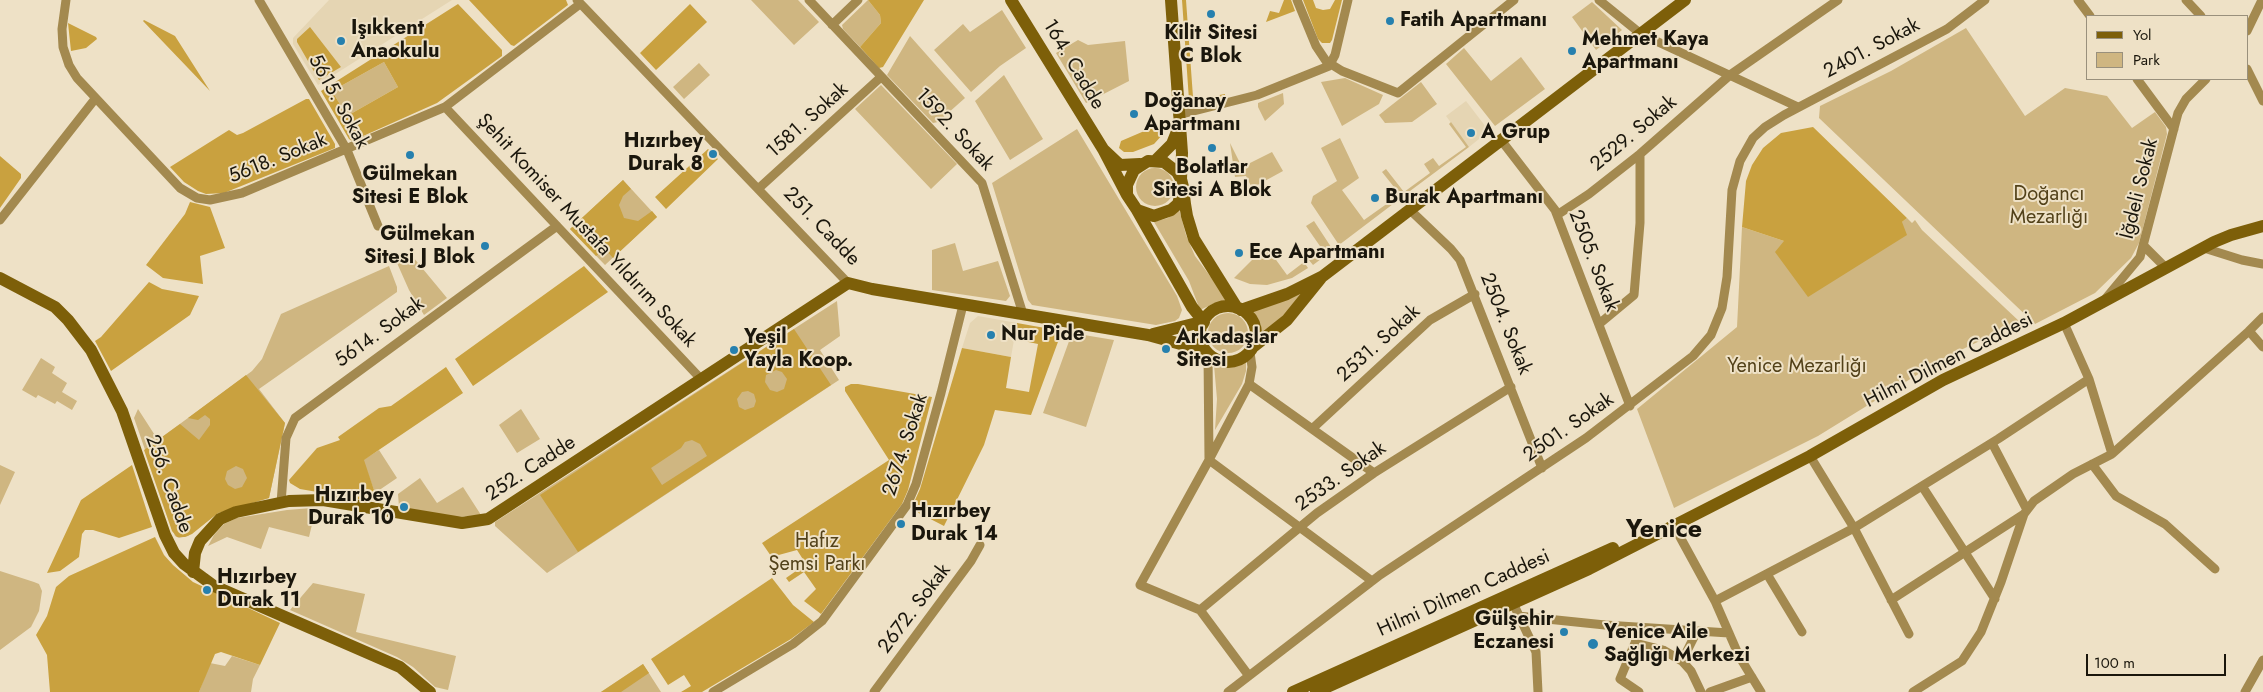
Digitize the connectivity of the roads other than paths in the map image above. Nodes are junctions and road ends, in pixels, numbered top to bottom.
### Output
1 (66, 0) edge
2 (259, 0) edge
3 (809, 0) edge
4 (858, 0) edge
5 (1011, 0) edge
6 (1171, 0) edge
7 (1297, 0) edge
8 (1348, 0) edge
9 (1514, 0) edge
10 (1599, 0) edge
11 (1685, 0) edge
12 (1838, 0) edge
13 (1985, 0) edge
14 (2078, 0) edge
15 (2186, 0) edge
16 (2262, 0) edge
17 (579, 2) edge
18 (2089, 15) edge
19 (2200, 15) edge
20 (832, 25) junction
21 (2248, 29) edge
22 (1641, 34) junction
23 (1330, 65) junction
24 (2248, 71) edge
25 (1730, 75) junction
26 (881, 77) junction
27 (2138, 80) edge
28 (2205, 80) edge
29 (96, 99) junction
30 (2263, 101) edge
31 (445, 107) junction
32 (1798, 107) junction
33 (1178, 120) junction
34 (2174, 129) junction
35 (1501, 140) junction
36 (347, 150) junction
37 (1103, 150) junction
38 (1640, 154) junction
39 (1156, 160) junction
40 (1140, 164) junction
41 (1182, 183) junction
42 (758, 189) junction
43 (1128, 195) junction
44 (1409, 209) junction
45 (1137, 210) junction
46 (1557, 215) junction
47 (0, 220) edge
48 (378, 226) dead end
49 (557, 226) junction
50 (2263, 226) edge
51 (2144, 246) junction
52 (2204, 248) junction
53 (2263, 264) edge
54 (2166, 268) junction
55 (1323, 276) junction
56 (0, 278) edge
57 (848, 282) junction
58 (1475, 294) junction
59 (2101, 304) junction
60 (963, 305) junction
61 (1239, 309) junction
62 (1023, 314) junction
63 (2263, 317) edge
64 (1203, 323) junction
65 (2064, 323) junction
66 (1599, 324) junction
67 (2249, 331) junction
68 (1148, 335) junction
69 (2263, 347) edge
70 (1251, 349) junction
71 (1207, 352) junction
72 (2089, 378) junction
73 (701, 380) junction
74 (1249, 384) junction
75 (1511, 387) junction
76 (1630, 406) junction
77 (1313, 428) junction
78 (1992, 443) junction
79 (2112, 454) junction
80 (1810, 456) junction
81 (1209, 460) junction
82 (2092, 464) junction
83 (1542, 468) junction
84 (1374, 473) junction
85 (1922, 486) junction
86 (281, 503) junction
87 (2025, 512) junction
88 (1300, 526) junction
89 (1674, 526) junction
90 (1854, 528) junction
91 (1654, 535) junction
92 (200, 541) junction
93 (980, 544) dead end
94 (1963, 552) junction
95 (174, 553) junction
96 (2215, 569) dead end
97 (193, 572) junction
98 (1767, 574) junction
99 (1372, 581) junction
100 (1995, 599) junction
101 (1891, 600) junction
102 (1715, 601) junction
103 (1513, 603) junction
104 (1200, 610) junction
105 (1518, 616) junction
106 (1639, 628) junction
107 (1697, 631) junction
108 (1802, 632) dead end
109 (1729, 633) junction
110 (1909, 634) dead end
111 (1635, 642) junction
112 (2263, 660) edge
113 (1682, 661) junction
114 (1249, 676) junction
115 (1752, 677) junction
116 (430, 692) edge
117 (713, 692) edge
118 (874, 692) edge
119 (1228, 692) edge
120 (1293, 692) edge
121 (1316, 692) edge
122 (1538, 692) edge
123 (1639, 692) edge
124 (1702, 692) edge
125 (1710, 692) edge
126 (1761, 692) edge
127 (1913, 692) edge
128 (2245, 692) edge

1 - 29 street, 5618. Sokak
2 - 36 street, 5615. Sokak
3 - 20 street, 1592. Sokak
4 - 20 street
5 - 37 street, 164. Cadde
6 - 33 street
7 - 23 street
8 - 23 street
9 - 23 street
10 - 22 street
11 - 22 street
12 - 25 street, 2529. Sokak
13 - 32 street, 2401. Sokak
14 - 18 street
15 - 19 street
16 - 21 street
17 - 31 street, 5618. Sokak
17 - 42 street, 251. Cadde
20 - 26 street, 1592. Sokak
22 - 25 street
22 - 35 street
23 - 33 street
24 - 30 street
25 - 32 street
25 - 38 street, 2529. Sokak
26 - 42 street, 1581. Sokak
26 - 62 street, 1592. Sokak
27 - 34 street
28 - 34 street, İğdeli Sokak
29 - 36 street, 5618. Sokak
29 - 47 street
31 - 36 street, 5618. Sokak
31 - 49 street, Şehit Komiser Mustafa Yıldırım Sokak
32 - 76 street, 2501. Sokak
33 - 39 street
33 - 41 street
34 - 51 street, İğdeli Sokak
35 - 44 street
35 - 46 street, 2505. Sokak
36 - 48 street, 5615. Sokak
37 - 40 street, 164. Cadde
37 - 43 street, 164. Cadde
38 - 46 street, 2529. Sokak
38 - 66 street
39 - 40 street
39 - 41 street
40 - 43 street
41 - 45 street
41 - 61 street
42 - 57 street, 251. Cadde
43 - 45 street
44 - 55 street
44 - 58 street, 2504. Sokak
45 - 64 street
46 - 66 street, 2505. Sokak
49 - 73 street, Şehit Komiser Mustafa Yıldırım Sokak
49 - 86 street, 5614. Sokak
50 - 52 street, Hilmi Dilmen Caddesi
51 - 54 street
51 - 59 street, İğdeli Sokak
52 - 53 street
52 - 54 street, Hilmi Dilmen Caddesi
54 - 59 street, Hilmi Dilmen Caddesi
55 - 61 street
55 - 70 street
56 - 95 street, 256. Cadde
57 - 60 street, 251. Cadde
57 - 73 street, 252. Cadde
58 - 75 street, 2504. Sokak
58 - 77 street, 2531. Sokak
59 - 65 street, Hilmi Dilmen Caddesi
60 - 62 street, 251. Cadde
60 - 117 street, 2674. Sokak
61 - 64 street
61 - 70 street
62 - 68 street, 251. Cadde
63 - 67 street
64 - 68 street, 251. Cadde
64 - 71 street
65 - 72 street
65 - 80 street, Hilmi Dilmen Caddesi
66 - 76 street, 2505. Sokak
67 - 69 street
67 - 79 street
68 - 71 street, 251. Cadde
70 - 71 street
70 - 74 street
71 - 81 street
72 - 78 street
72 - 79 street
73 - 86 street, 252. Cadde
74 - 77 street
74 - 81 street
75 - 83 street, 2504. Sokak
75 - 84 street, 2533. Sokak
76 - 83 street, 2501. Sokak
77 - 84 street
78 - 85 street
78 - 87 street
79 - 82 street
80 - 89 street, Hilmi Dilmen Caddesi
80 - 90 street
81 - 88 street
81 - 104 street
82 - 87 street
82 - 96 street
83 - 99 street, 2501. Sokak
84 - 88 street, 2533. Sokak
85 - 90 street
85 - 94 street
86 - 92 street, 252. Cadde
87 - 94 street
87 - 100 street
88 - 99 street
88 - 104 street, 2533. Sokak
89 - 91 street, Hilmi Dilmen Caddesi
89 - 102 street
90 - 98 street
90 - 101 street
91 - 103 street, Hilmi Dilmen Caddesi
91 - 120 street, Hilmi Dilmen Caddesi
92 - 95 street, 252. Cadde
92 - 97 street, 252. Cadde
93 - 118 street, 2672. Sokak
94 - 100 street
94 - 101 street
95 - 97 street, 256. Cadde
97 - 116 street, 256. Cadde
98 - 102 street
98 - 108 street
99 - 114 street, 2501. Sokak
100 - 127 street
101 - 110 street
102 - 109 street
103 - 105 street
103 - 121 street, Hilmi Dilmen Caddesi
104 - 114 street
105 - 106 street
105 - 122 street
106 - 107 street
106 - 111 street
107 - 109 street
107 - 113 street
109 - 115 street
111 - 113 street
111 - 123 street
112 - 128 street
113 - 124 street
114 - 119 street, 2501. Sokak
115 - 125 street
115 - 126 street

